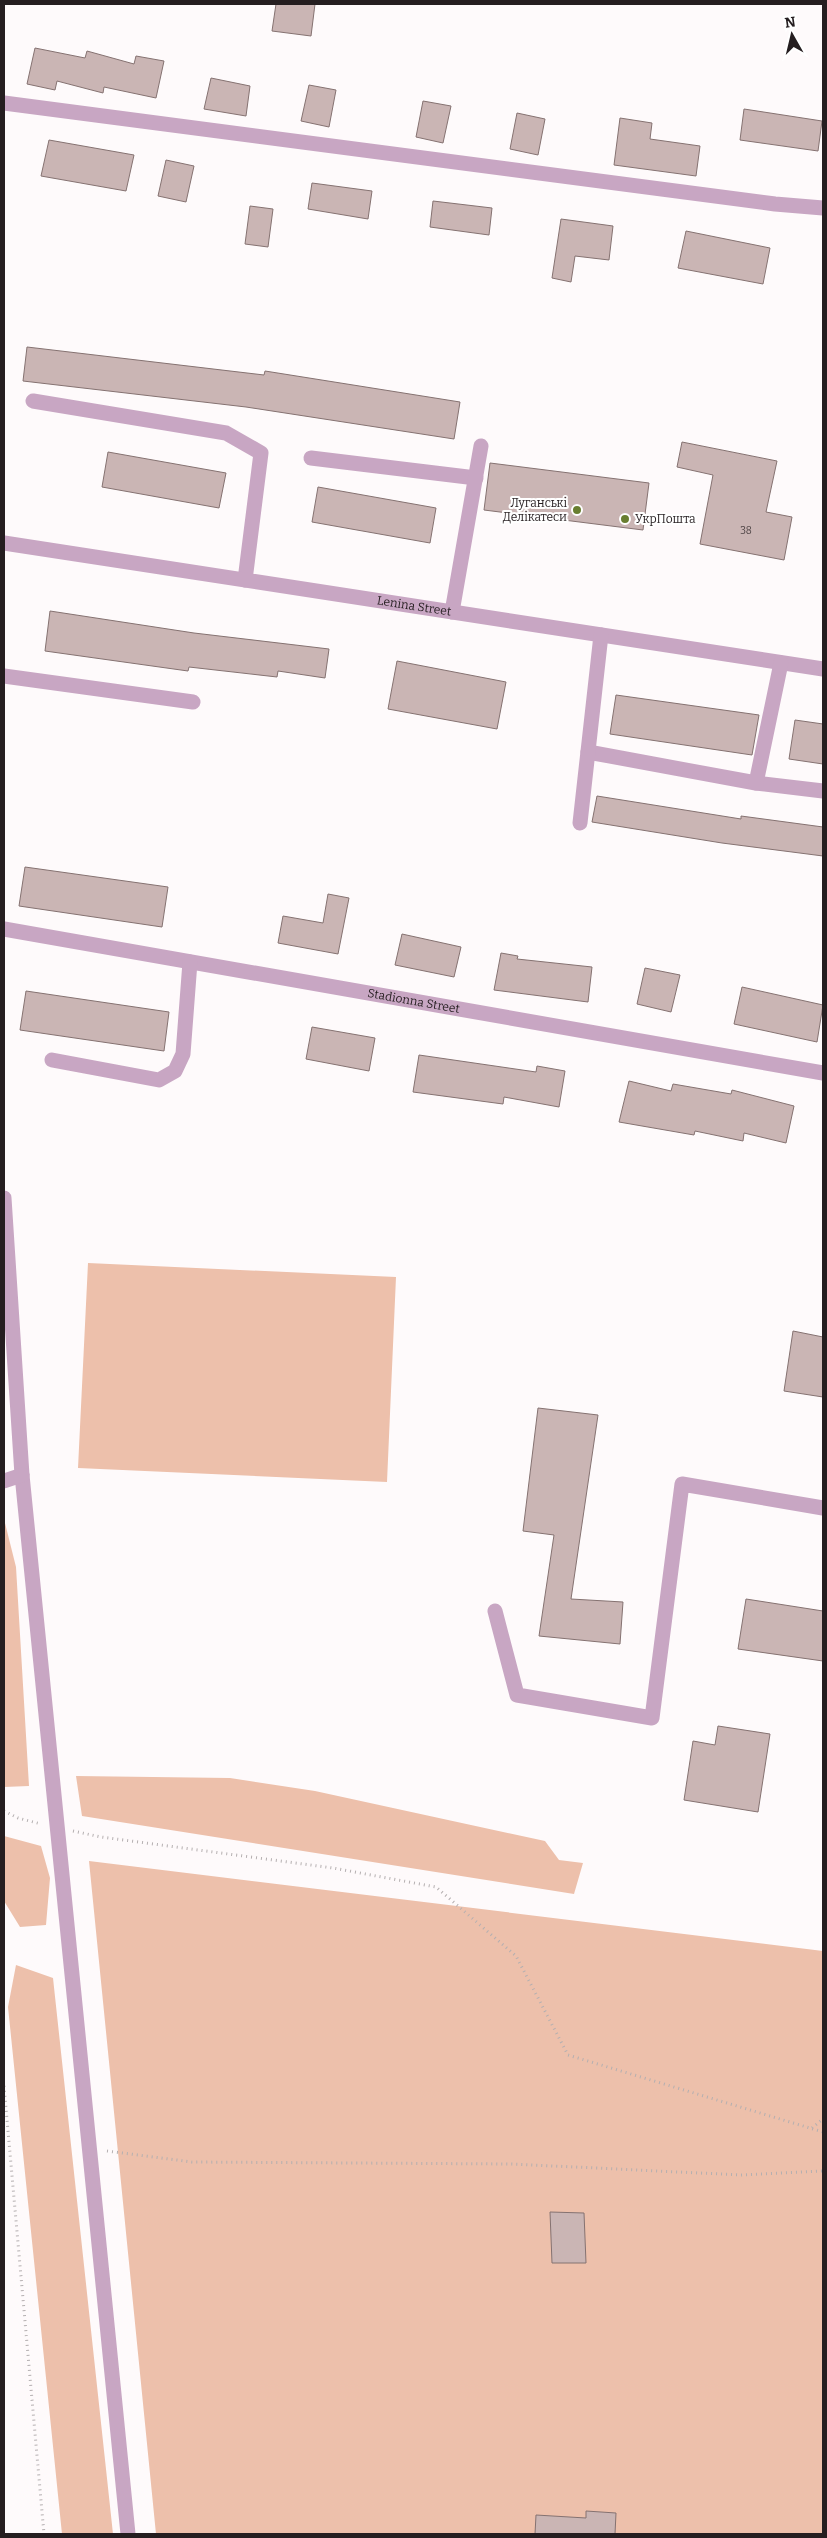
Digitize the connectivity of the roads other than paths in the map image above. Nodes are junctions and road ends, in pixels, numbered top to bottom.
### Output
1 (4, 103) edge
2 (823, 208) edge
3 (33, 401) dead end
4 (481, 446) dead end
5 (311, 458) dead end
6 (476, 478) junction
7 (4, 543) edge
8 (245, 580) junction
9 (452, 612) junction
10 (601, 635) junction
11 (781, 663) junction
12 (823, 670) edge
13 (4, 676) edge
14 (193, 702) dead end
15 (588, 752) junction
16 (756, 783) junction
17 (823, 791) edge
18 (580, 823) dead end
19 (4, 929) edge
20 (190, 962) junction
21 (52, 1060) dead end
22 (823, 1073) edge
23 (4, 1198) edge
24 (22, 1475) junction
25 (4, 1481) edge
26 (823, 1508) edge
27 (495, 1611) dead end
28 (128, 2534) edge

1 - 2 street
3 - 8 street
4 - 6 street
5 - 6 street
6 - 9 street
7 - 8 street, Lenina Street
8 - 9 street, Lenina Street
9 - 10 street, Lenina Street
10 - 11 street, Lenina Street
10 - 15 street
11 - 12 street, Lenina Street
11 - 16 street
13 - 14 street
15 - 16 street
15 - 18 street
16 - 17 street
19 - 20 street, Stadionna Street
20 - 21 street
20 - 22 street, Stadionna Street
23 - 24 street
24 - 25 street
24 - 28 street
26 - 27 street

